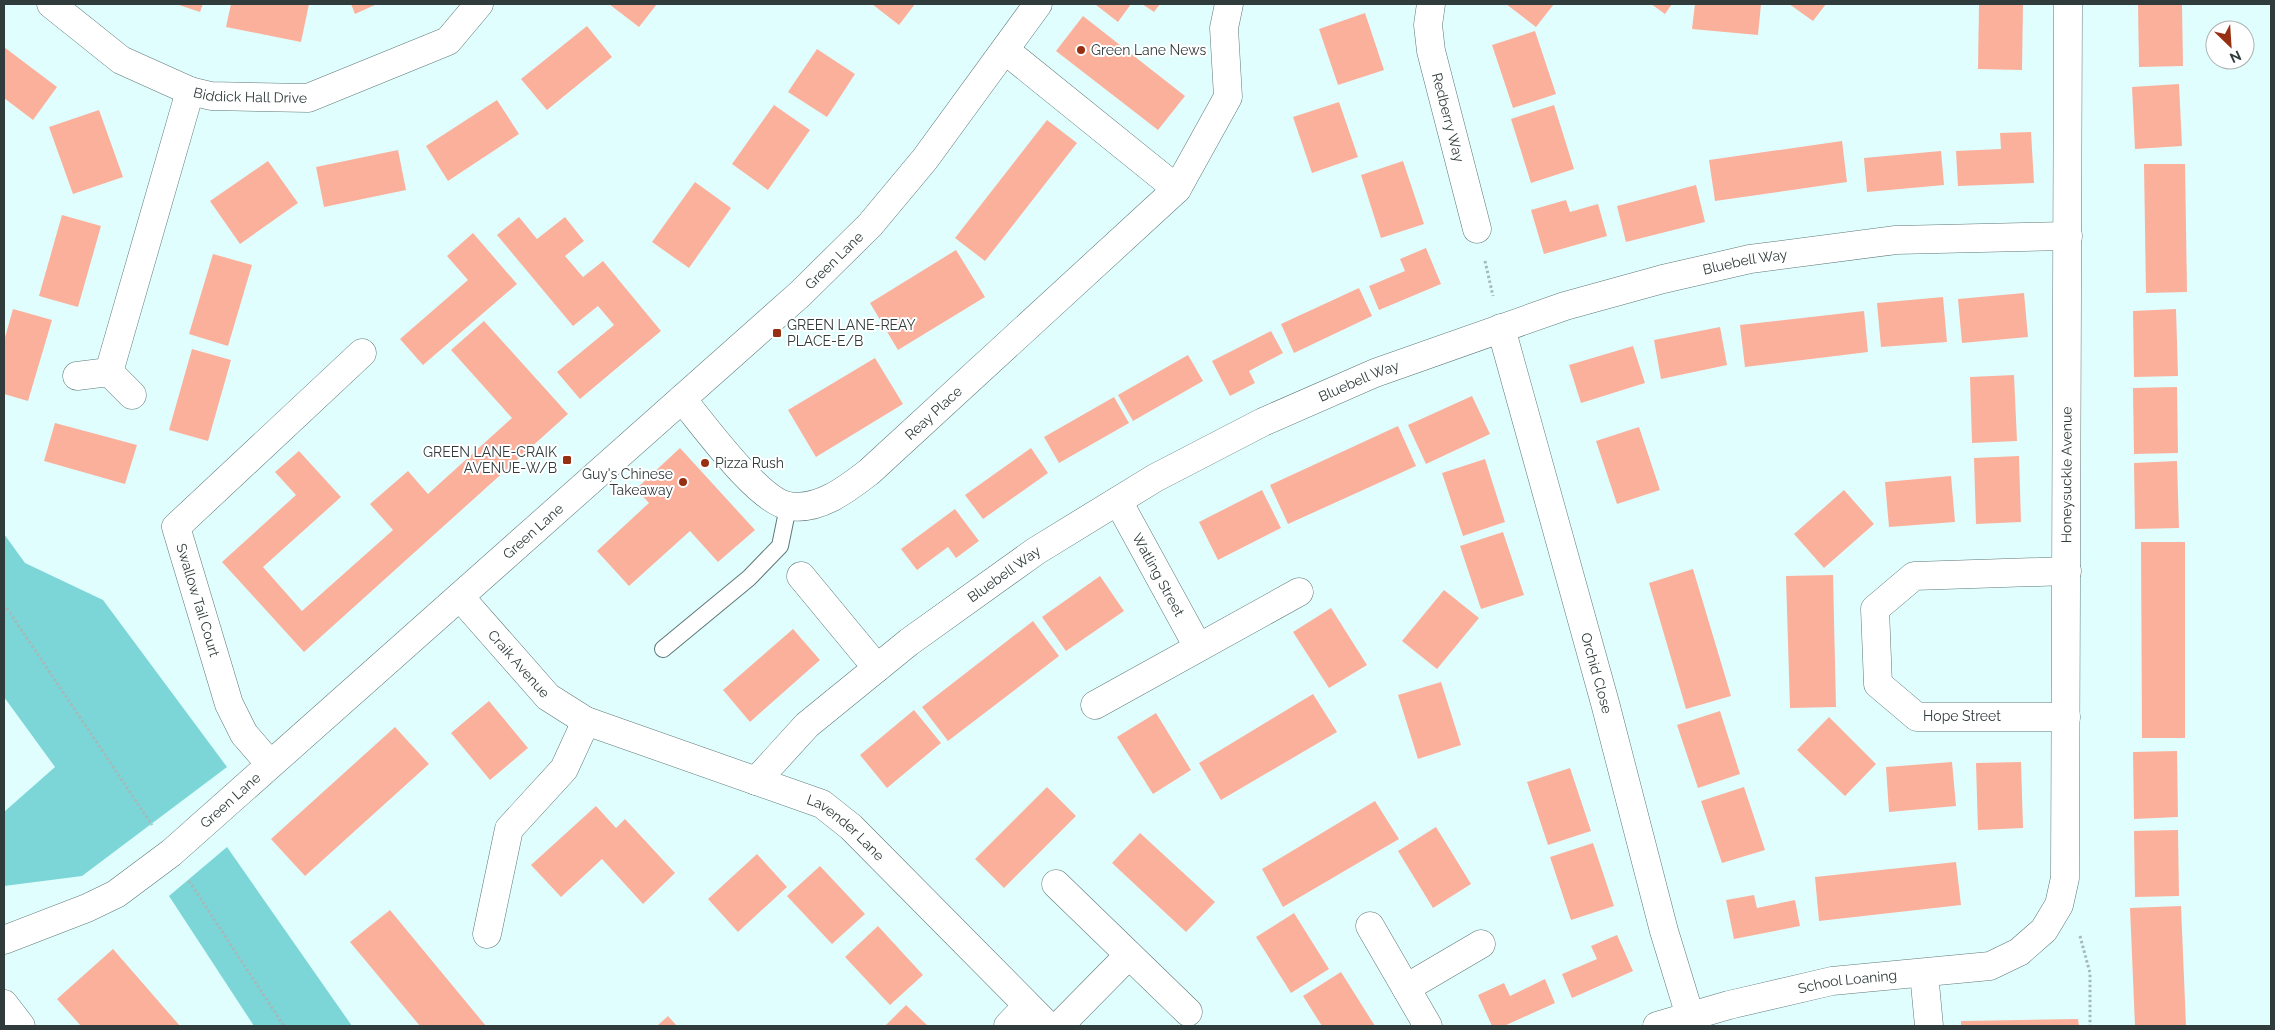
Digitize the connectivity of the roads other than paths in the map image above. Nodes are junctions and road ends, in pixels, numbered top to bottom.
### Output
1 (51, 4) edge
2 (479, 4) edge
3 (1038, 4) edge
4 (1229, 4) edge
5 (1431, 4) edge
6 (2068, 4) edge
7 (1005, 50) junction
8 (190, 91) junction
9 (1178, 189) junction
10 (1477, 230) road end
11 (2068, 236) junction
12 (1500, 328) junction
13 (362, 353) dead end
14 (109, 372) junction
15 (77, 376) dead end
16 (132, 395) dead end
17 (682, 398) junction
18 (1118, 501) junction
19 (788, 506) junction
20 (2067, 571) junction
21 (801, 576) dead end
22 (1299, 592) dead end
23 (460, 597) junction
24 (1198, 647) junction
25 (663, 648) dead end
26 (877, 668) junction
27 (1094, 705) dead end
28 (2066, 716) junction
29 (586, 721) junction
30 (270, 764) junction
31 (756, 781) junction
32 (1056, 884) dead end
33 (1370, 926) dead end
34 (487, 934) dead end
35 (2035, 938) joint
36 (4, 940) edge
37 (1481, 944) dead end
38 (1129, 955) junction
39 (1924, 973) junction
40 (1406, 988) junction
41 (4, 1004) edge
42 (1027, 1006) junction
43 (1188, 1012) dead end
44 (1690, 1016) junction
45 (21, 1026) edge
46 (1008, 1026) edge
47 (1048, 1026) edge
48 (1059, 1026) edge
49 (1428, 1026) edge
50 (1657, 1026) edge
51 (1929, 1026) edge

1 - 8 street, Biddick Hall Drive
2 - 8 street, Biddick Hall Drive
3 - 7 street, Green Lane
4 - 9 street, Reay Place
5 - 10 street, Redberry Way
6 - 11 street, Honeysuckle Avenue
7 - 9 street
7 - 17 street, Green Lane
8 - 14 street
9 - 19 street, Reay Place
11 - 12 street, Bluebell Way
11 - 20 street, Honeysuckle Avenue
12 - 18 street, Bluebell Way
12 - 44 street, Orchid Close
13 - 30 street, Swallow Tail Court
14 - 15 street
14 - 16 street
17 - 19 street
17 - 23 street, Green Lane
18 - 24 street, Watling Street
18 - 26 street, Bluebell Way
19 - 25 lane
20 - 28 street, Honeysuckle Avenue
20 - 28 street, Hope Street
21 - 26 street
22 - 24 street
23 - 29 street, Craik Avenue
23 - 30 street, Green Lane
24 - 27 street
26 - 31 street, Bluebell Way
28 - 35 street, Honeysuckle Avenue
29 - 31 street, Lavender Lane
29 - 34 street
30 - 36 street, Green Lane
31 - 42 street, Lavender Lane
32 - 38 street
33 - 40 street
35 - 39 street, School Loaning
37 - 40 street
38 - 43 street
38 - 48 street
39 - 44 street, School Loaning
39 - 51 street
40 - 49 street
41 - 45 street
42 - 46 street
42 - 47 street, Lavender Lane
44 - 50 street, School Loaning

